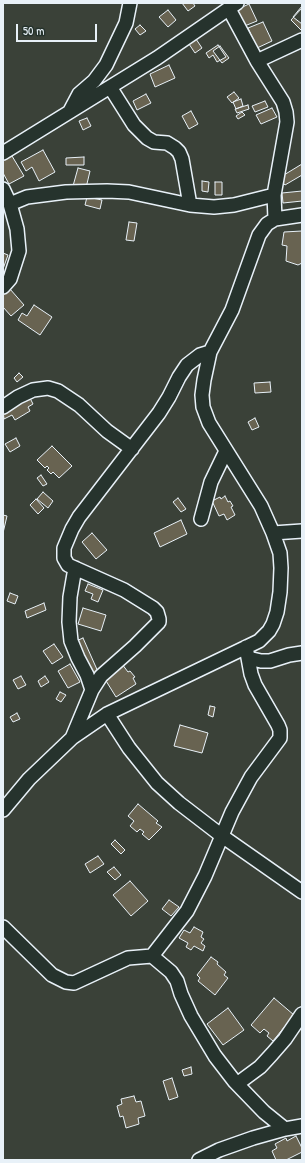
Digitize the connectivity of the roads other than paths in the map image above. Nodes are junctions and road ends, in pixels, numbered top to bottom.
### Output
1 (130, 3) edge
2 (233, 6) edge
3 (302, 40) edge
4 (257, 60) junction
5 (110, 87) junction
6 (69, 112) junction
7 (3, 153) edge
8 (3, 189) edge
9 (274, 195) junction
10 (10, 204) junction
11 (190, 205) junction
12 (302, 215) edge
13 (275, 219) junction
14 (3, 287) edge
15 (210, 352) junction
16 (3, 407) edge
17 (132, 449) junction
18 (226, 451) junction
19 (201, 520) dead end
20 (302, 531) edge
21 (273, 533) junction
22 (75, 568) junction
23 (247, 653) junction
24 (302, 653) edge
25 (92, 690) junction
26 (107, 714) junction
27 (72, 738) junction
28 (3, 810) edge
29 (222, 836) junction
30 (302, 892) edge
31 (3, 927) edge
32 (152, 956) junction
33 (302, 1014) edge
34 (237, 1084) junction
35 (302, 1126) edge
36 (285, 1129) junction
37 (219, 1155) edge
38 (200, 1160) edge

1 - 6 street
2 - 4 street
2 - 5 street
3 - 4 street
4 - 9 street
5 - 6 street
5 - 11 street
6 - 7 street
8 - 10 street
9 - 11 street
9 - 13 street
10 - 11 street
10 - 14 street
12 - 13 street
13 - 15 street
15 - 17 street
15 - 18 street
16 - 17 street
17 - 22 street
18 - 19 street
18 - 21 street
20 - 21 street
21 - 23 street
22 - 25 street
22 - 25 street
23 - 24 street
23 - 26 street
23 - 29 street
25 - 27 street
26 - 27 street
26 - 29 street
27 - 28 street
29 - 30 street
29 - 32 street
31 - 32 street
32 - 34 street
33 - 34 street
34 - 36 street
35 - 36 street
36 - 37 street
37 - 38 street

